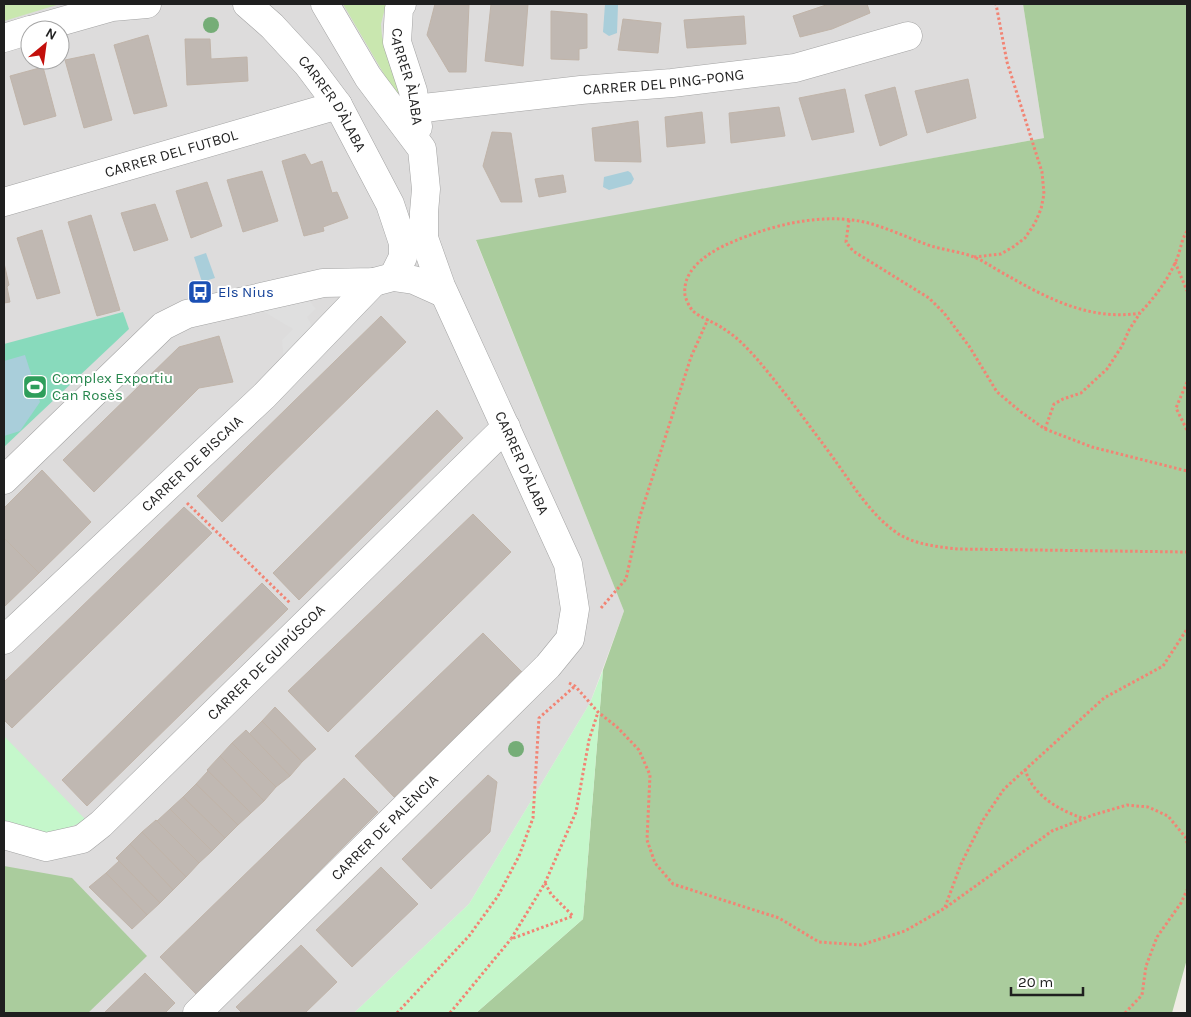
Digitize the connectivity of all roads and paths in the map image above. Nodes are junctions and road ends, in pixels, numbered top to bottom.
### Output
1 (147, 4) edge
2 (246, 4) edge
3 (272, 4) edge
4 (325, 4) edge
5 (402, 4) edge
6 (996, 4) edge
7 (66, 20) edge
8 (20, 33) edge
9 (908, 36) dead end
10 (4, 38) edge
11 (338, 105) junction
12 (415, 109) junction
13 (422, 148) junction
14 (4, 202) edge
15 (849, 220) junction
16 (1187, 231) edge
17 (974, 257) junction
18 (1175, 262) junction
19 (384, 279) junction
20 (1187, 290) edge
21 (443, 293) junction
22 (1140, 313) junction
23 (708, 319) junction
24 (1187, 382) edge
25 (506, 427) junction
26 (1045, 428) junction
27 (1187, 430) edge
28 (1187, 471) edge
29 (4, 480) edge
30 (168, 485) junction
31 (1187, 552) edge
32 (600, 608) dead end
33 (308, 621) junction
34 (1187, 629) edge
35 (570, 639) joint
36 (4, 640) edge
37 (562, 679) dead end
38 (575, 686) junction
39 (598, 712) junction
40 (1025, 769) junction
41 (1083, 818) junction
42 (4, 835) edge
43 (1187, 843) edge
44 (544, 883) junction
45 (1187, 890) edge
46 (945, 908) junction
47 (511, 939) junction
48 (197, 1013) edge
49 (397, 1013) edge
50 (450, 1013) edge
51 (1125, 1013) edge

1 - 7 street
2 - 3 street
2 - 11 street, CARRER D'ÀLABA
4 - 13 street
5 - 12 street, CARRER ÀLABA
6 - 17 path
8 - 10 street
9 - 12 street, CARRER DEL PING-PONG
11 - 14 street, CARRER DEL FUTBOL
11 - 19 street, CARRER D'ÀLABA
12 - 13 street, CARRER ÀLABA
13 - 21 street, CARRER D'ÀLABA
15 - 17 path
15 - 23 path
15 - 26 path
16 - 18 path
17 - 22 path
18 - 20 path
18 - 22 path
19 - 21 street
19 - 29 street
19 - 30 street, CARRER DE BISCAIA
21 - 25 street, CARRER D'ÀLABA
22 - 26 path
23 - 31 path
23 - 32 path
24 - 27 path
25 - 33 street, CARRER DE GUIPÚSCOA
25 - 35 street, CARRER D'ÀLABA
26 - 28 path
30 - 33 path
30 - 36 street, CARRER DE BISCAIA
33 - 42 street, CARRER DE GUIPÚSCOA
34 - 40 path
35 - 48 street, CARRER DE PALÈNCIA
37 - 38 path
38 - 39 path
38 - 49 path
39 - 44 path
39 - 46 path
40 - 41 path
40 - 46 path
41 - 43 path
41 - 46 path
44 - 47 path
44 - 47 path
45 - 51 path
47 - 50 path

